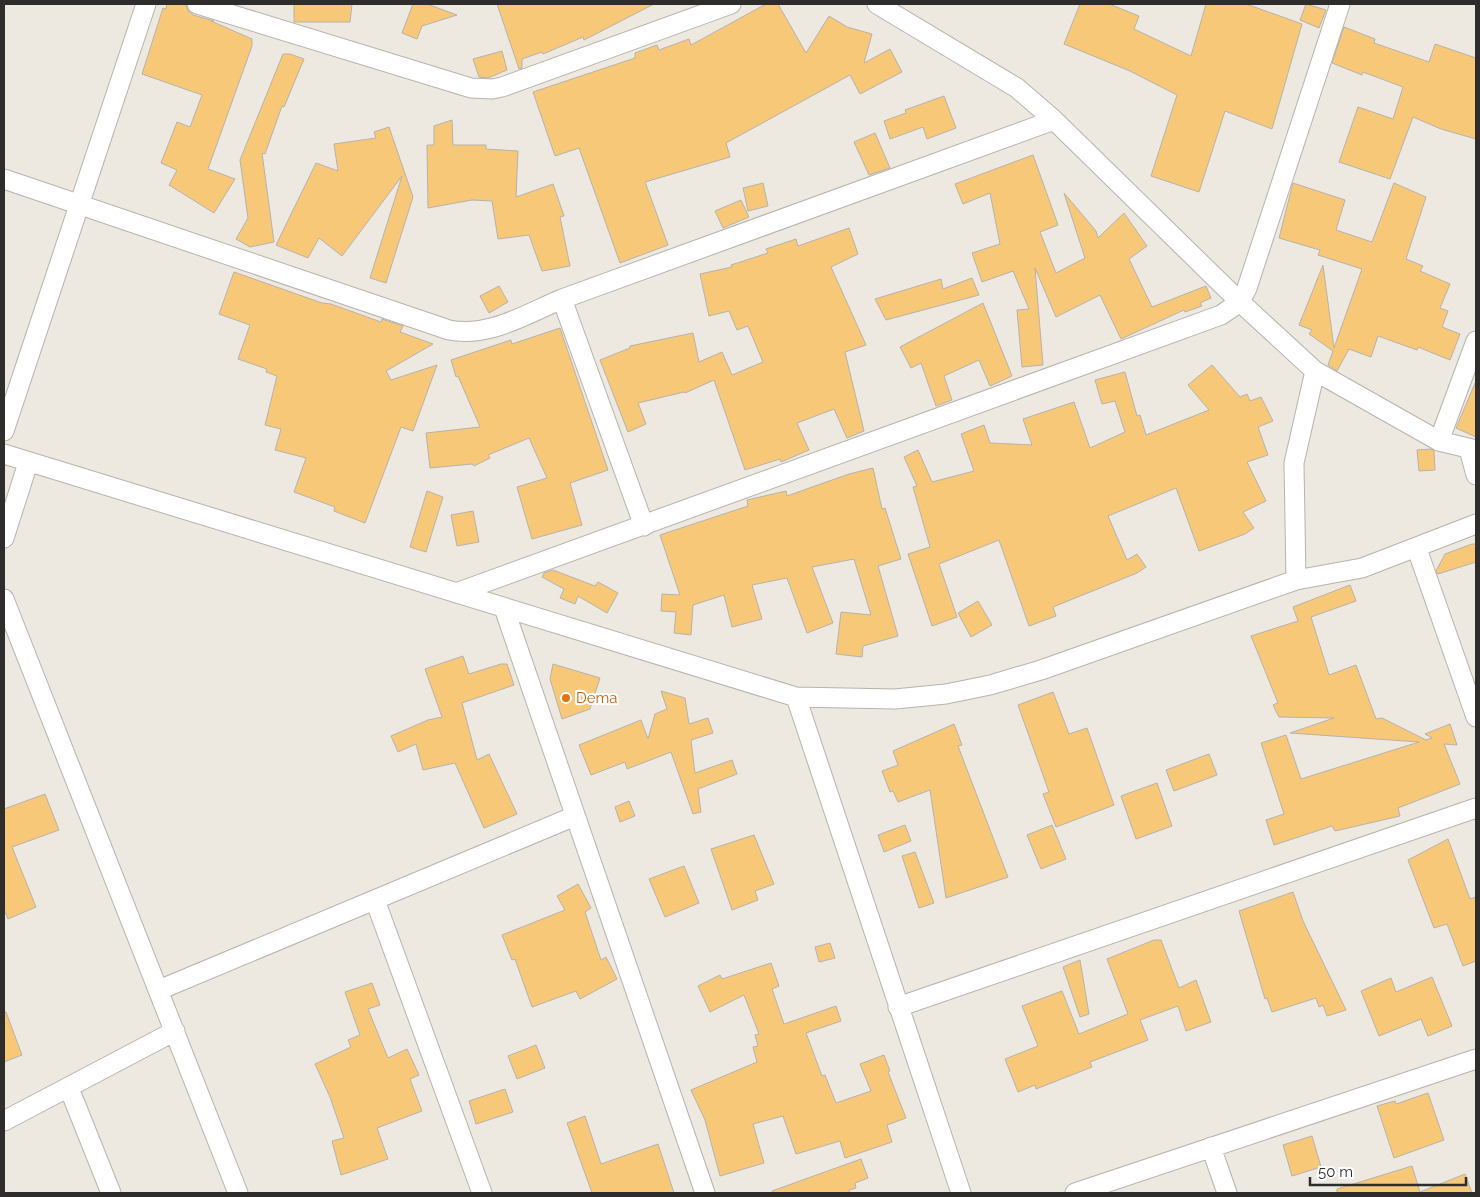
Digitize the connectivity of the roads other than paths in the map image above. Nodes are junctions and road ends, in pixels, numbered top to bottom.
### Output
1 (146, 4) edge
2 (197, 4) edge
3 (731, 4) edge
4 (877, 4) edge
5 (1340, 4) edge
6 (1054, 120) junction
7 (4, 179) edge
8 (80, 206) junction
9 (562, 299) junction
10 (1240, 302) junction
11 (1476, 341) edge
12 (1316, 371) junction
13 (4, 431) edge
14 (1439, 441) junction
15 (1473, 450) edge
16 (4, 454) edge
17 (28, 463) junction
18 (1476, 475) edge
19 (1476, 524) edge
20 (644, 526) junction
21 (4, 538) edge
22 (1417, 549) junction
23 (1296, 580) junction
24 (456, 593) junction
25 (4, 599) edge
26 (504, 608) junction
27 (796, 697) junction
28 (1476, 717) edge
29 (1476, 808) edge
30 (575, 816) junction
31 (375, 900) junction
32 (159, 990) junction
33 (898, 1006) junction
34 (175, 1031) junction
35 (1476, 1059) edge
36 (69, 1088) junction
37 (4, 1121) edge
38 (1211, 1147) junction
39 (111, 1193) edge
40 (238, 1193) edge
41 (482, 1193) edge
42 (705, 1193) edge
43 (961, 1193) edge
44 (1074, 1193) edge
45 (1226, 1193) edge

1 - 8 street
2 - 3 street
4 - 6 street
5 - 10 street
6 - 9 street
6 - 10 street
7 - 8 street
8 - 9 street
8 - 13 street
9 - 20 street
10 - 12 street
10 - 20 street
11 - 14 street
12 - 14 street
12 - 23 street
14 - 15 street
15 - 18 street
16 - 17 street
17 - 21 street
17 - 24 street
19 - 22 street
20 - 24 street
22 - 23 street
22 - 28 street
23 - 27 street
24 - 26 street
25 - 32 street
26 - 27 street
26 - 30 street
27 - 33 street
29 - 33 street
30 - 31 street
30 - 42 street
31 - 32 street
31 - 41 street
32 - 34 street
33 - 43 street
34 - 36 street
34 - 40 street
35 - 38 street
36 - 37 street
36 - 39 street
38 - 44 street
38 - 45 street

